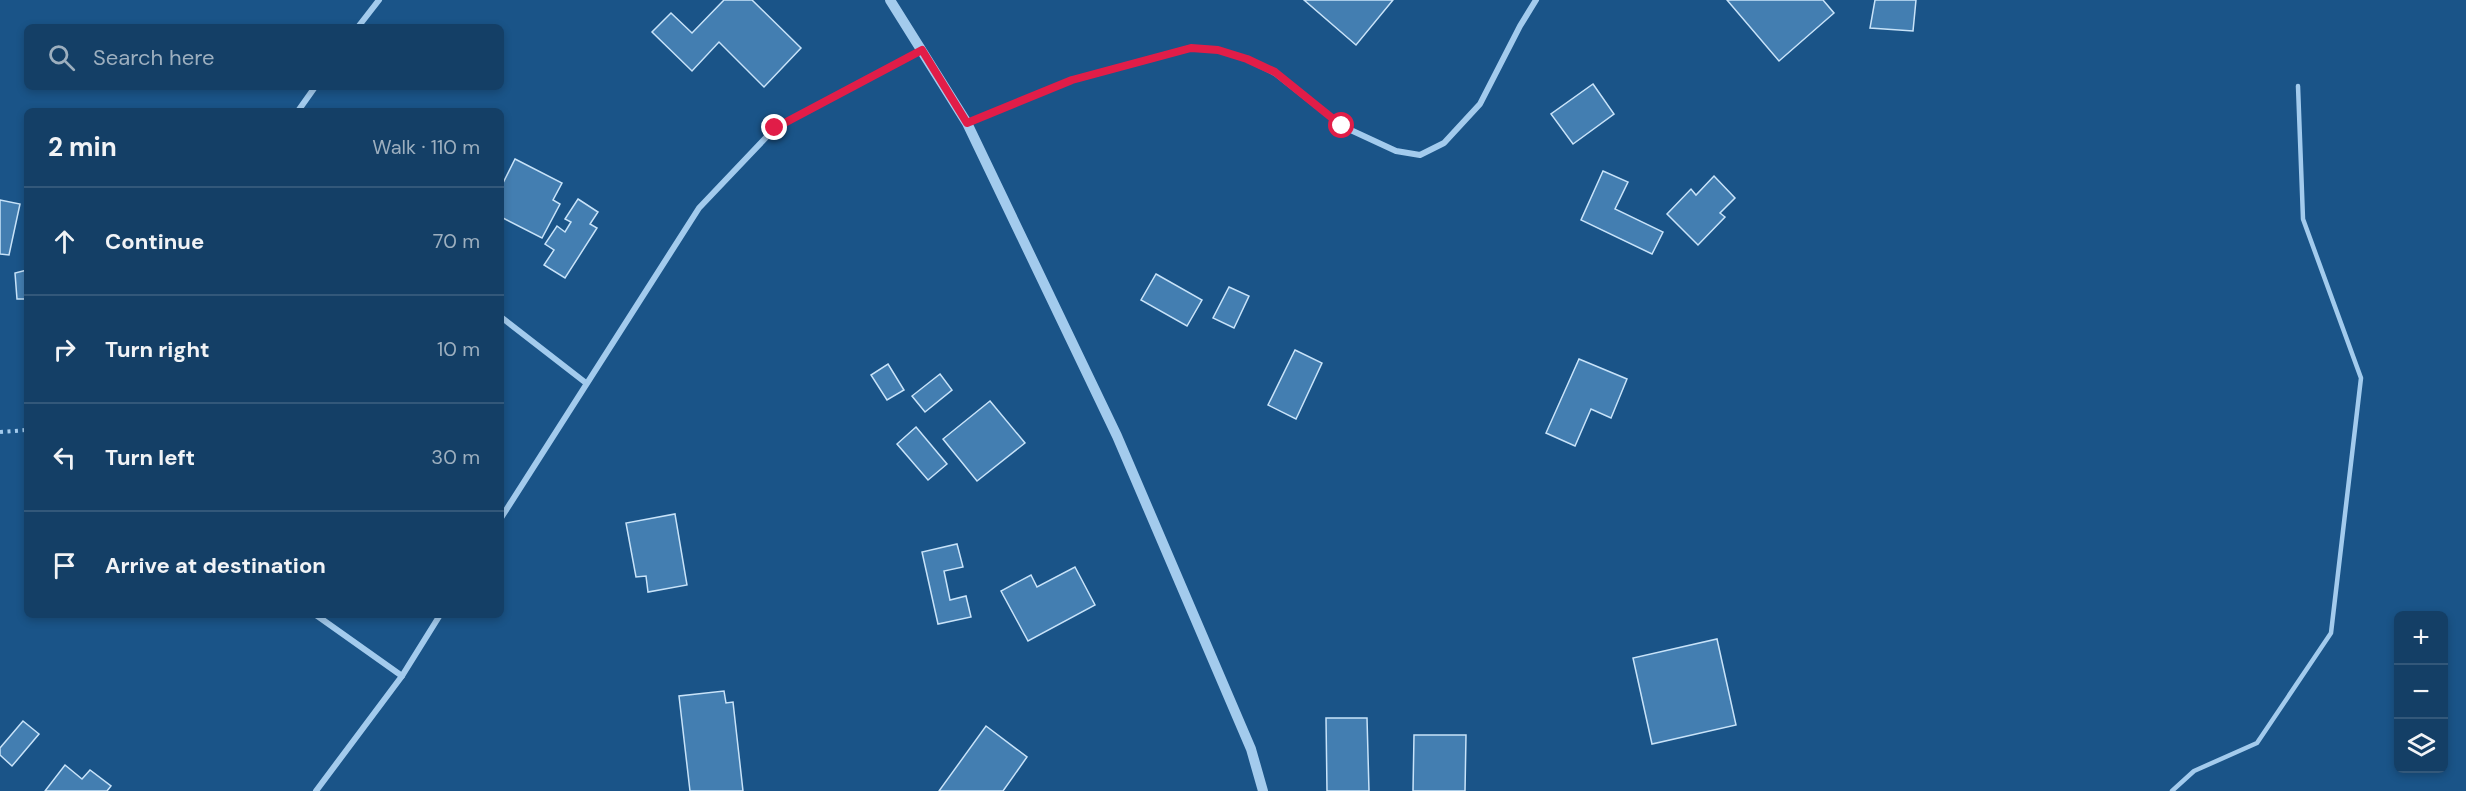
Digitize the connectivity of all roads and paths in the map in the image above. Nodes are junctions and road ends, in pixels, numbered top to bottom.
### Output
1 (379, 0) edge
2 (890, 0) edge
3 (1536, 0) edge
4 (360, 24) edge
5 (922, 50) junction
6 (2298, 86) dead end
7 (313, 90) edge
8 (300, 108) edge
9 (967, 123) junction
10 (504, 319) edge
11 (586, 383) junction
12 (24, 430) edge
13 (0, 432) edge
14 (504, 513) edge
15 (320, 618) edge
16 (439, 618) edge
17 (402, 676) junction
18 (316, 791) edge
19 (1263, 791) edge
20 (2172, 791) edge

1 - 4 street
2 - 5 street
3 - 9 street
5 - 9 street
5 - 11 street
6 - 20 lane
7 - 8 street
9 - 19 street
10 - 11 street
11 - 14 street
12 - 13 path
15 - 17 street
16 - 17 street
17 - 18 street

